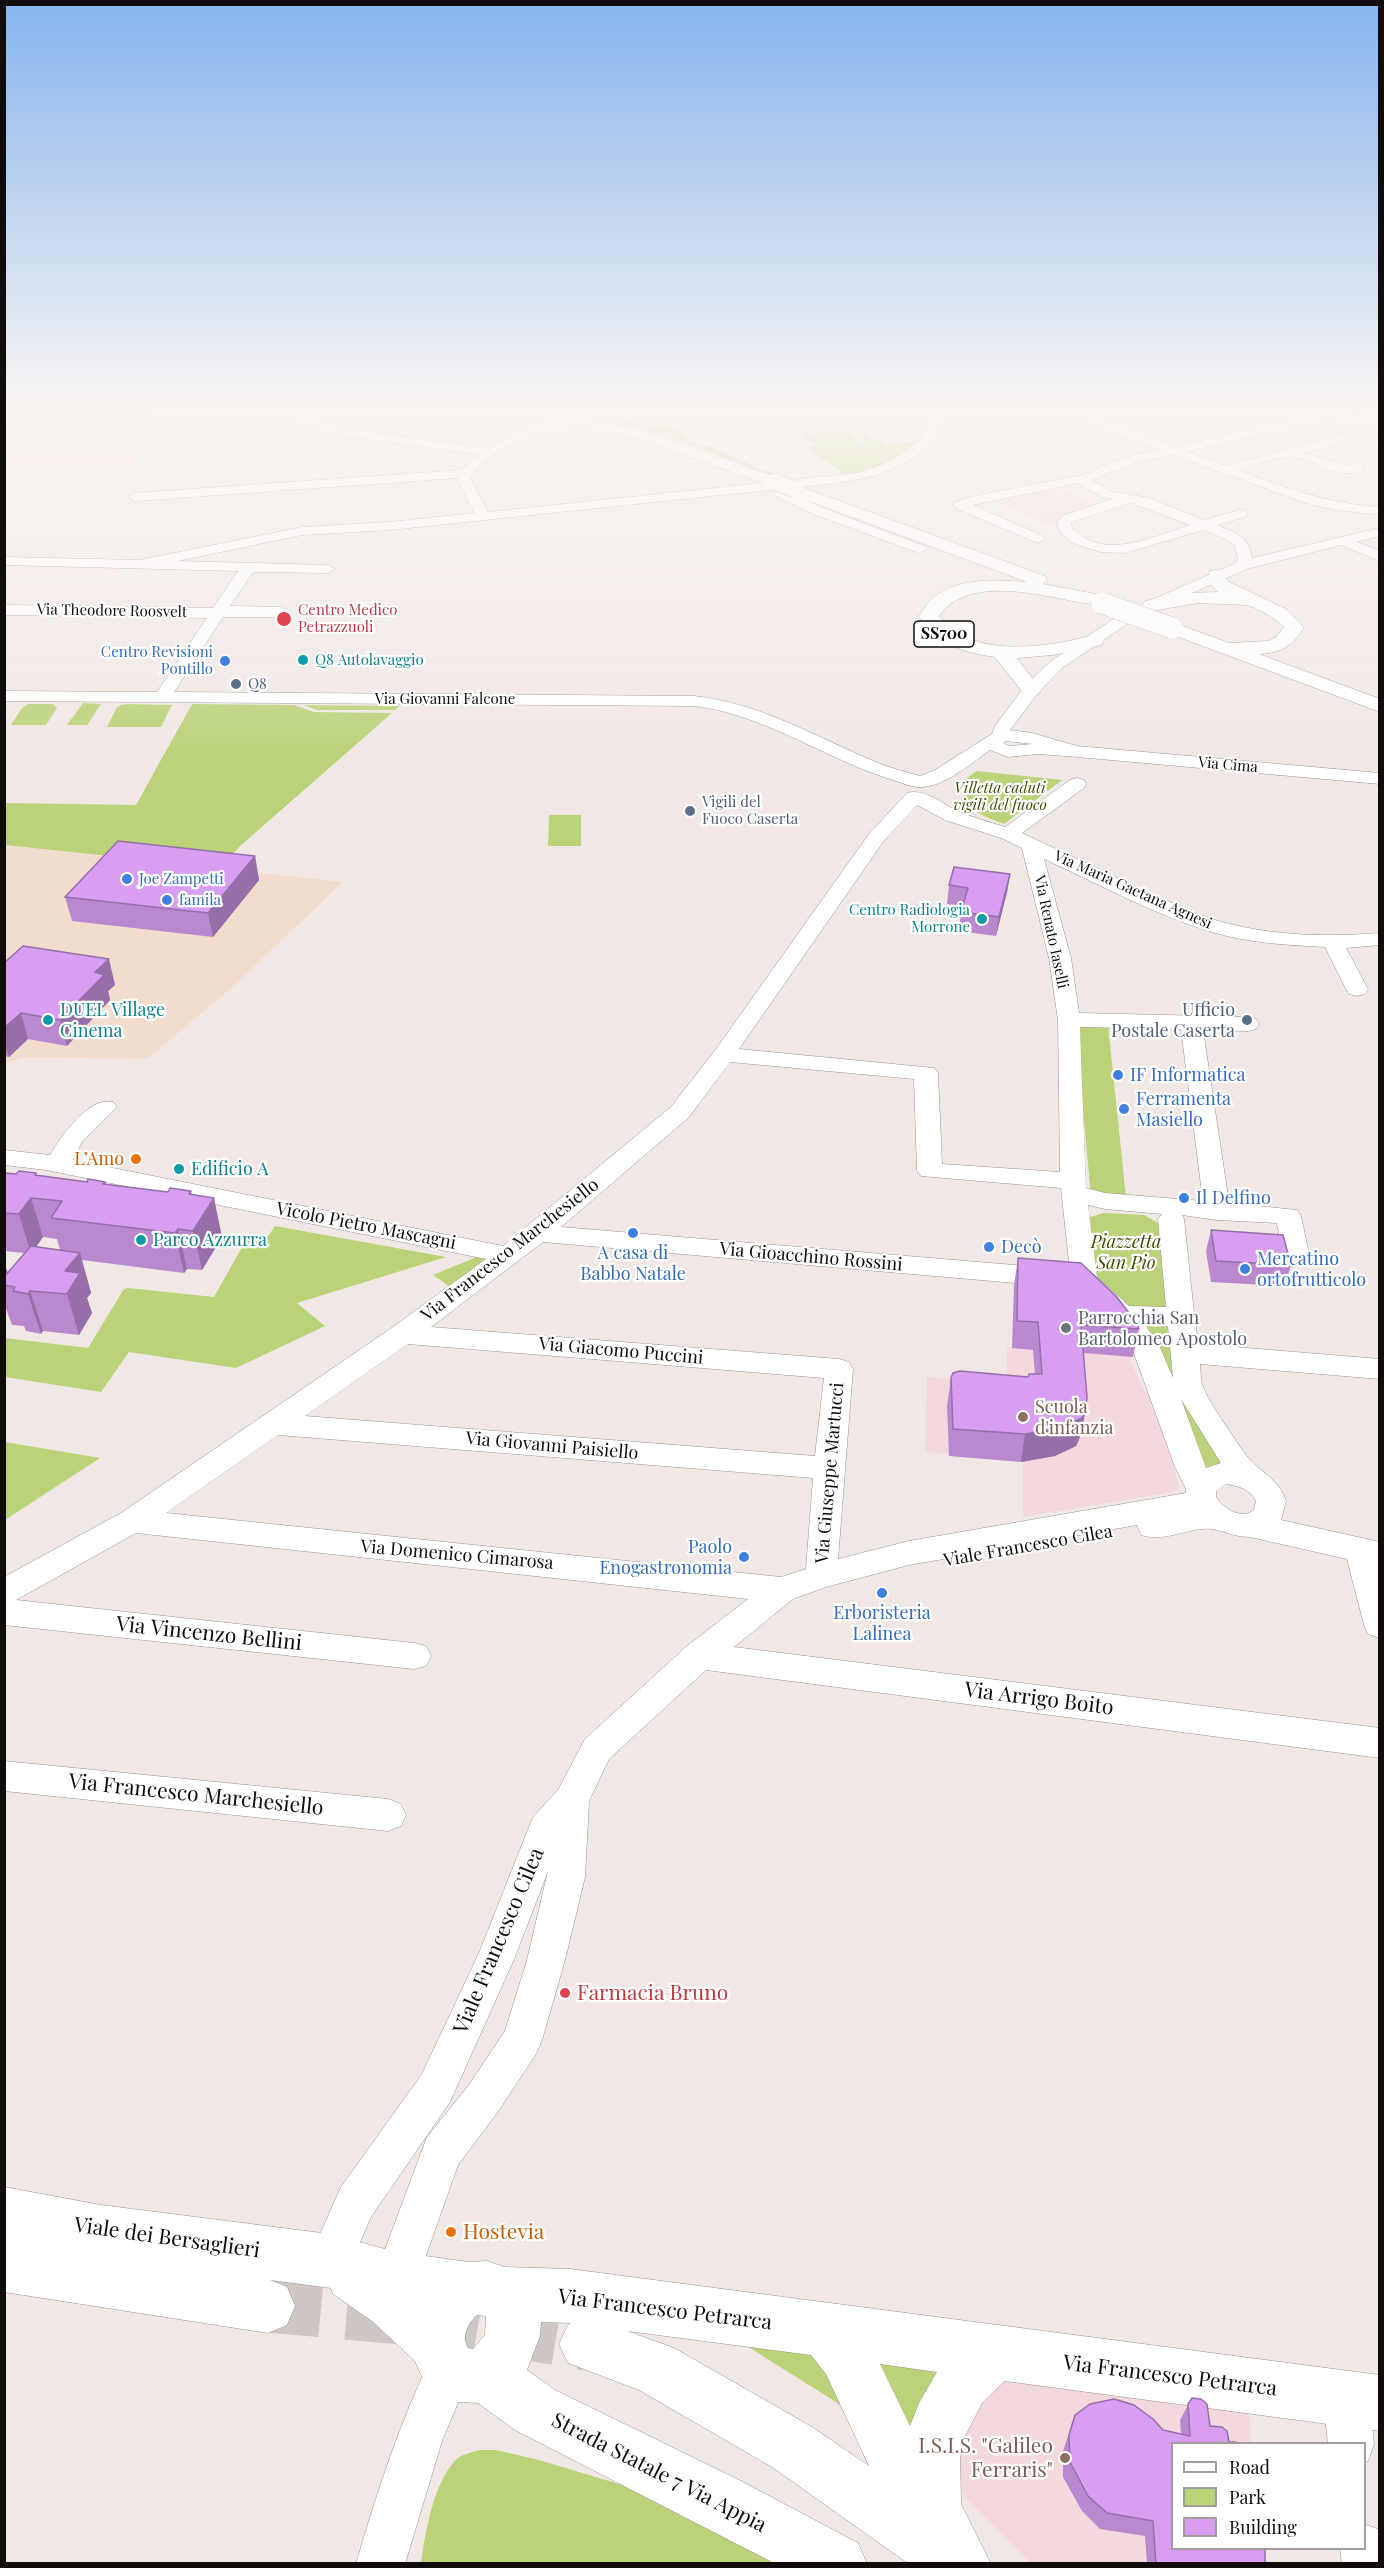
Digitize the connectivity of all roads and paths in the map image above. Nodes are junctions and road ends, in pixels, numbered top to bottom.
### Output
1 (419, 523) edge
2 (879, 523) edge
3 (1000, 523) edge
4 (1064, 523) edge
5 (1200, 523) edge
6 (1207, 523) edge
7 (1203, 524) junction
8 (1380, 532) edge
9 (1038, 539) dead end
10 (1341, 540) junction
11 (917, 541) junction
12 (1380, 557) edge
13 (4, 561) edge
14 (141, 564) junction
15 (1242, 566) junction
16 (248, 568) junction
17 (328, 569) dead end
18 (1216, 575) junction
19 (1192, 585) junction
20 (1225, 594) junction
21 (88, 595) dead end
22 (944, 597) junction
23 (1095, 600) junction
24 (1152, 605) junction
25 (4, 610) edge
26 (76, 611) junction
27 (219, 612) junction
28 (282, 612) dead end
29 (1094, 641) junction
30 (1215, 644) junction
31 (1281, 645) junction
32 (1004, 653) junction
33 (1056, 665) junction
34 (1300, 676) junction
35 (4, 679) edge
36 (1031, 690) junction
37 (7, 696) edge
38 (135, 697) junction
39 (162, 697) junction
40 (1380, 706) edge
41 (4, 711) edge
42 (1010, 719) junction
43 (998, 738) junction
44 (1030, 741) junction
45 (1012, 752) junction
46 (1380, 779) edge
47 (1077, 784) dead end
48 (916, 790) junction
49 (942, 792) junction
50 (958, 817) junction
51 (890, 823) junction
52 (1008, 834) junction
53 (1031, 845) junction
54 (1380, 939) edge
55 (1332, 941) junction
56 (1357, 989) dead end
57 (1069, 1020) junction
58 (1191, 1023) junction
59 (1248, 1024) dead end
60 (724, 1054) junction
61 (105, 1107) dead end
62 (4, 1157) edge
63 (58, 1164) junction
64 (1076, 1197) junction
65 (1217, 1212) junction
66 (1177, 1214) junction
67 (538, 1233) junction
68 (1295, 1249) dead end
69 (506, 1257) junction
70 (1084, 1280) junction
71 (1122, 1315) junction
72 (1182, 1317) junction
73 (403, 1334) junction
74 (1185, 1353) junction
75 (839, 1369) joint
76 (1380, 1369) edge
77 (275, 1424) junction
78 (829, 1468) junction
79 (1249, 1478) junction
80 (1272, 1501) junction
81 (1206, 1502) junction
82 (132, 1521) junction
83 (1250, 1526) junction
84 (1311, 1537) junction
85 (1370, 1552) edge
86 (830, 1574) junction
87 (782, 1590) junction
88 (4, 1592) edge
89 (4, 1612) edge
90 (1380, 1625) edge
91 (414, 1656) dead end
92 (699, 1656) junction
93 (1380, 1743) edge
94 (4, 1776) edge
95 (571, 1801) junction
96 (388, 1815) dead end
97 (436, 2088) junction
98 (483, 2099) junction
99 (4, 2213) edge
100 (330, 2261) junction
101 (4, 2265) edge
102 (396, 2279) junction
103 (486, 2292) junction
104 (268, 2306) tunnel mouth
105 (826, 2330) junction
106 (587, 2344) tunnel mouth
107 (994, 2354) junction
108 (457, 2363) junction
109 (1356, 2417) edge
110 (932, 2506) junction
111 (958, 2561) edge
112 (380, 2564) edge
113 (837, 2564) edge

1 - 14 street
2 - 11 main road, SS700
3 - 9 street
4 - 7 street
5 - 7 street
6 - 7 street
7 - 15 street
8 - 10 street, Via Francesco Marchesiello
10 - 12 street
10 - 15 street, Via Francesco Marchesiello
11 - 22 main road, SS700
11 - 23 main road, SS700
13 - 14 street
14 - 16 street
15 - 18 street, Via Francesco Marchesiello
16 - 17 street
16 - 27 street
18 - 19 street, Via Francesco Marchesiello
18 - 20 main road
19 - 20 main road
19 - 24 street, Via Francesco Marchesiello
20 - 24 main road
20 - 31 main road
21 - 26 street
22 - 23 main road, SS700
22 - 32 main road, SS700
23 - 30 main road, SS700, bridge
24 - 29 street, Via Francesco Marchesiello
25 - 26 street, Via Theodore Roosvelt
26 - 27 street, Via Theodore Roosvelt
27 - 28 street, Via Theodore Roosvelt
27 - 39 street
29 - 32 main road, SS700
29 - 33 street, Via Francesco Marchesiello
30 - 31 main road, SS700
30 - 34 main road, SS700
31 - 34 main road, SS700
32 - 33 main road, SS700
32 - 36 main road
33 - 36 street, Via Francesco Marchesiello
34 - 40 main road, SS700
35 - 38 street
36 - 42 street, Via Francesco Marchesiello
37 - 38 street, Via Giovanni Falcone
37 - 41 street
38 - 39 street, Via Giovanni Falcone
39 - 48 street, Via Giovanni Falcone
42 - 43 street, Via Francesco Marchesiello
42 - 44 street
43 - 44 street
43 - 45 street
43 - 48 street, Via Francesco Marchesiello
44 - 45 street
44 - 46 street, Via Cima
45 - 49 street
47 - 52 street
48 - 49 street
48 - 50 street, Via Maria Gaetana Agnesi
48 - 51 street, Via Francesco Marchesiello
49 - 50 street, Via Maria Gaetana Agnesi
50 - 51 street, Via Maria Gaetana Agnesi
50 - 52 street, Via Maria Gaetana Agnesi
51 - 60 street, Via Francesco Marchesiello
52 - 53 street, Via Maria Gaetana Agnesi
53 - 55 street, Via Maria Gaetana Agnesi
53 - 57 street, Via Renato Iaselli
54 - 55 street, Via Maria Gaetana Agnesi
55 - 56 street
57 - 58 street
57 - 64 street, Via Renato Iaselli
58 - 59 street
58 - 65 street
60 - 64 street
60 - 67 street, Via Francesco Marchesiello
61 - 63 street
62 - 63 street, Vicolo Pietro Mascagni
63 - 69 street, Vicolo Pietro Mascagni
64 - 66 street
64 - 70 street, Via Renato Iaselli
65 - 66 street
65 - 68 street
66 - 72 street
67 - 69 street, Via Francesco Marchesiello
67 - 70 street, Via Gioacchino Rossini
69 - 73 street, Via Francesco Marchesiello
70 - 71 street
71 - 72 street
71 - 81 street
72 - 74 street
73 - 75 street, Via Giacomo Puccini
73 - 77 street, Via Francesco Marchesiello
74 - 76 street
74 - 79 street
75 - 78 street, Via Giuseppe Martucci
77 - 78 street, Via Giovanni Paisiello
77 - 82 street, Via Francesco Marchesiello
78 - 86 street, Via Giuseppe Martucci
79 - 80 street
79 - 81 street
80 - 83 street
80 - 84 street
81 - 83 street
81 - 86 street, Viale Francesco Cilea
82 - 87 street, Via Domenico Cimarosa
82 - 88 street, Via Francesco Marchesiello
83 - 84 street
84 - 85 street
85 - 90 street
86 - 87 street, Viale Francesco Cilea
87 - 92 street, Viale Francesco Cilea
89 - 91 street, Via Vincenzo Bellini
92 - 93 street, Via Arrigo Boito
92 - 95 street, Viale Francesco Cilea
94 - 96 street, Via Francesco Marchesiello
95 - 97 street, Viale Francesco Cilea
95 - 98 street, Viale Francesco Cilea
97 - 98 street
97 - 100 street, Viale Francesco Cilea
98 - 102 street, Viale Francesco Cilea
99 - 100 main road, Viale dei Bersaglieri
100 - 102 main road, Viale dei Bersaglieri
100 - 108 main road, Strada Statale 7 Via Appia
101 - 104 main road
102 - 103 main road, Via Francesco Petrarca
103 - 105 main road, Via Francesco Petrarca
103 - 108 main road
103 - 108 main road
105 - 107 main road, Via Francesco Petrarca
105 - 110 main road
106 - 111 main road
107 - 109 main road, Via Francesco Petrarca
107 - 110 main road
108 - 112 street
108 - 113 main road, Strada Statale 7 Via Appia
110 - 111 main road

